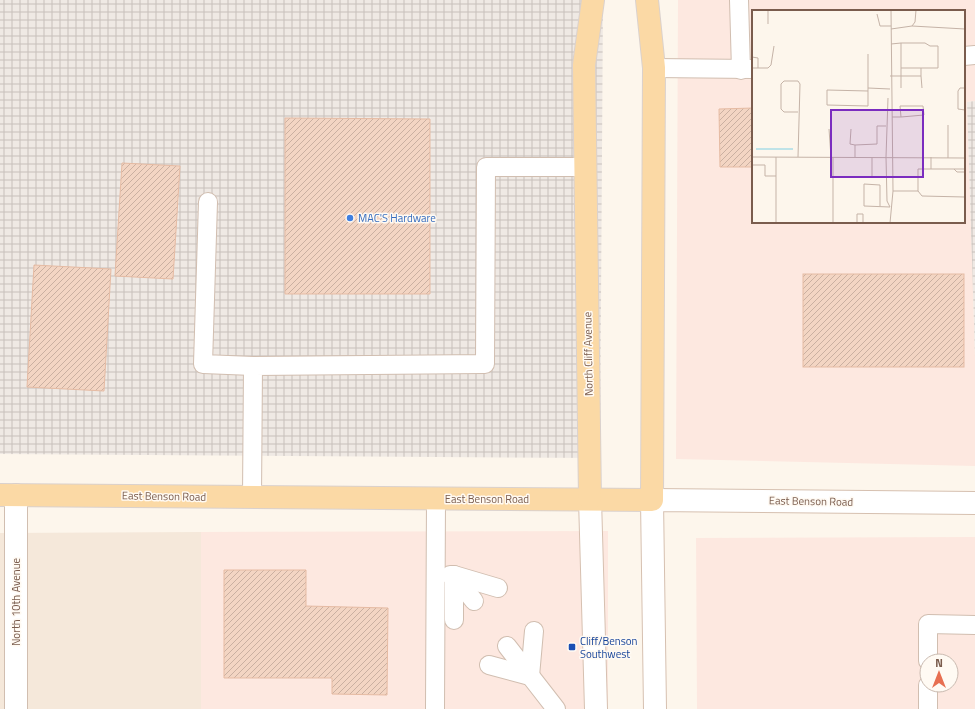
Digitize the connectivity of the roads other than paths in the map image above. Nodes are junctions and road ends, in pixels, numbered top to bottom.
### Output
1 (593, 0) edge
2 (647, 0) edge
3 (739, 0) edge
4 (975, 55) edge
5 (965, 56) edge
6 (654, 68) junction
7 (747, 69) edge
8 (585, 166) junction
9 (208, 202) dead end
10 (253, 366) junction
11 (8, 495) edge
12 (252, 497) junction
13 (436, 499) junction
14 (590, 499) junction
15 (652, 500) junction
16 (975, 503) edge
17 (436, 575) junction
18 (454, 575) junction
19 (498, 588) dead end
20 (474, 601) dead end
21 (454, 620) dead end
22 (975, 625) edge
23 (534, 631) dead end
24 (507, 646) dead end
25 (928, 653) edge
26 (489, 665) dead end
27 (530, 676) junction
28 (928, 693) edge
29 (16, 709) edge
30 (435, 709) edge
31 (556, 709) edge
32 (596, 709) edge
33 (655, 709) edge
34 (928, 709) edge

1 - 8 main road, North Cliff Avenue
2 - 6 main road
3 - 7 lane
4 - 5 lane
6 - 7 lane
6 - 15 main road
8 - 10 lane
8 - 14 main road, North Cliff Avenue
9 - 10 lane
10 - 12 lane
11 - 12 main road, East Benson Road
11 - 29 main road, North 10th Avenue
12 - 13 main road, East Benson Road
13 - 14 main road, East Benson Road
13 - 17 lane
14 - 15 main road, East Benson Road
14 - 32 main road, North Cliff Avenue
15 - 16 main road, East Benson Road
15 - 33 main road
17 - 18 lane
17 - 30 lane
18 - 19 lane
18 - 20 lane
18 - 21 lane
22 - 25 lane
23 - 27 lane
24 - 27 lane
26 - 27 lane
27 - 31 lane
28 - 34 lane

